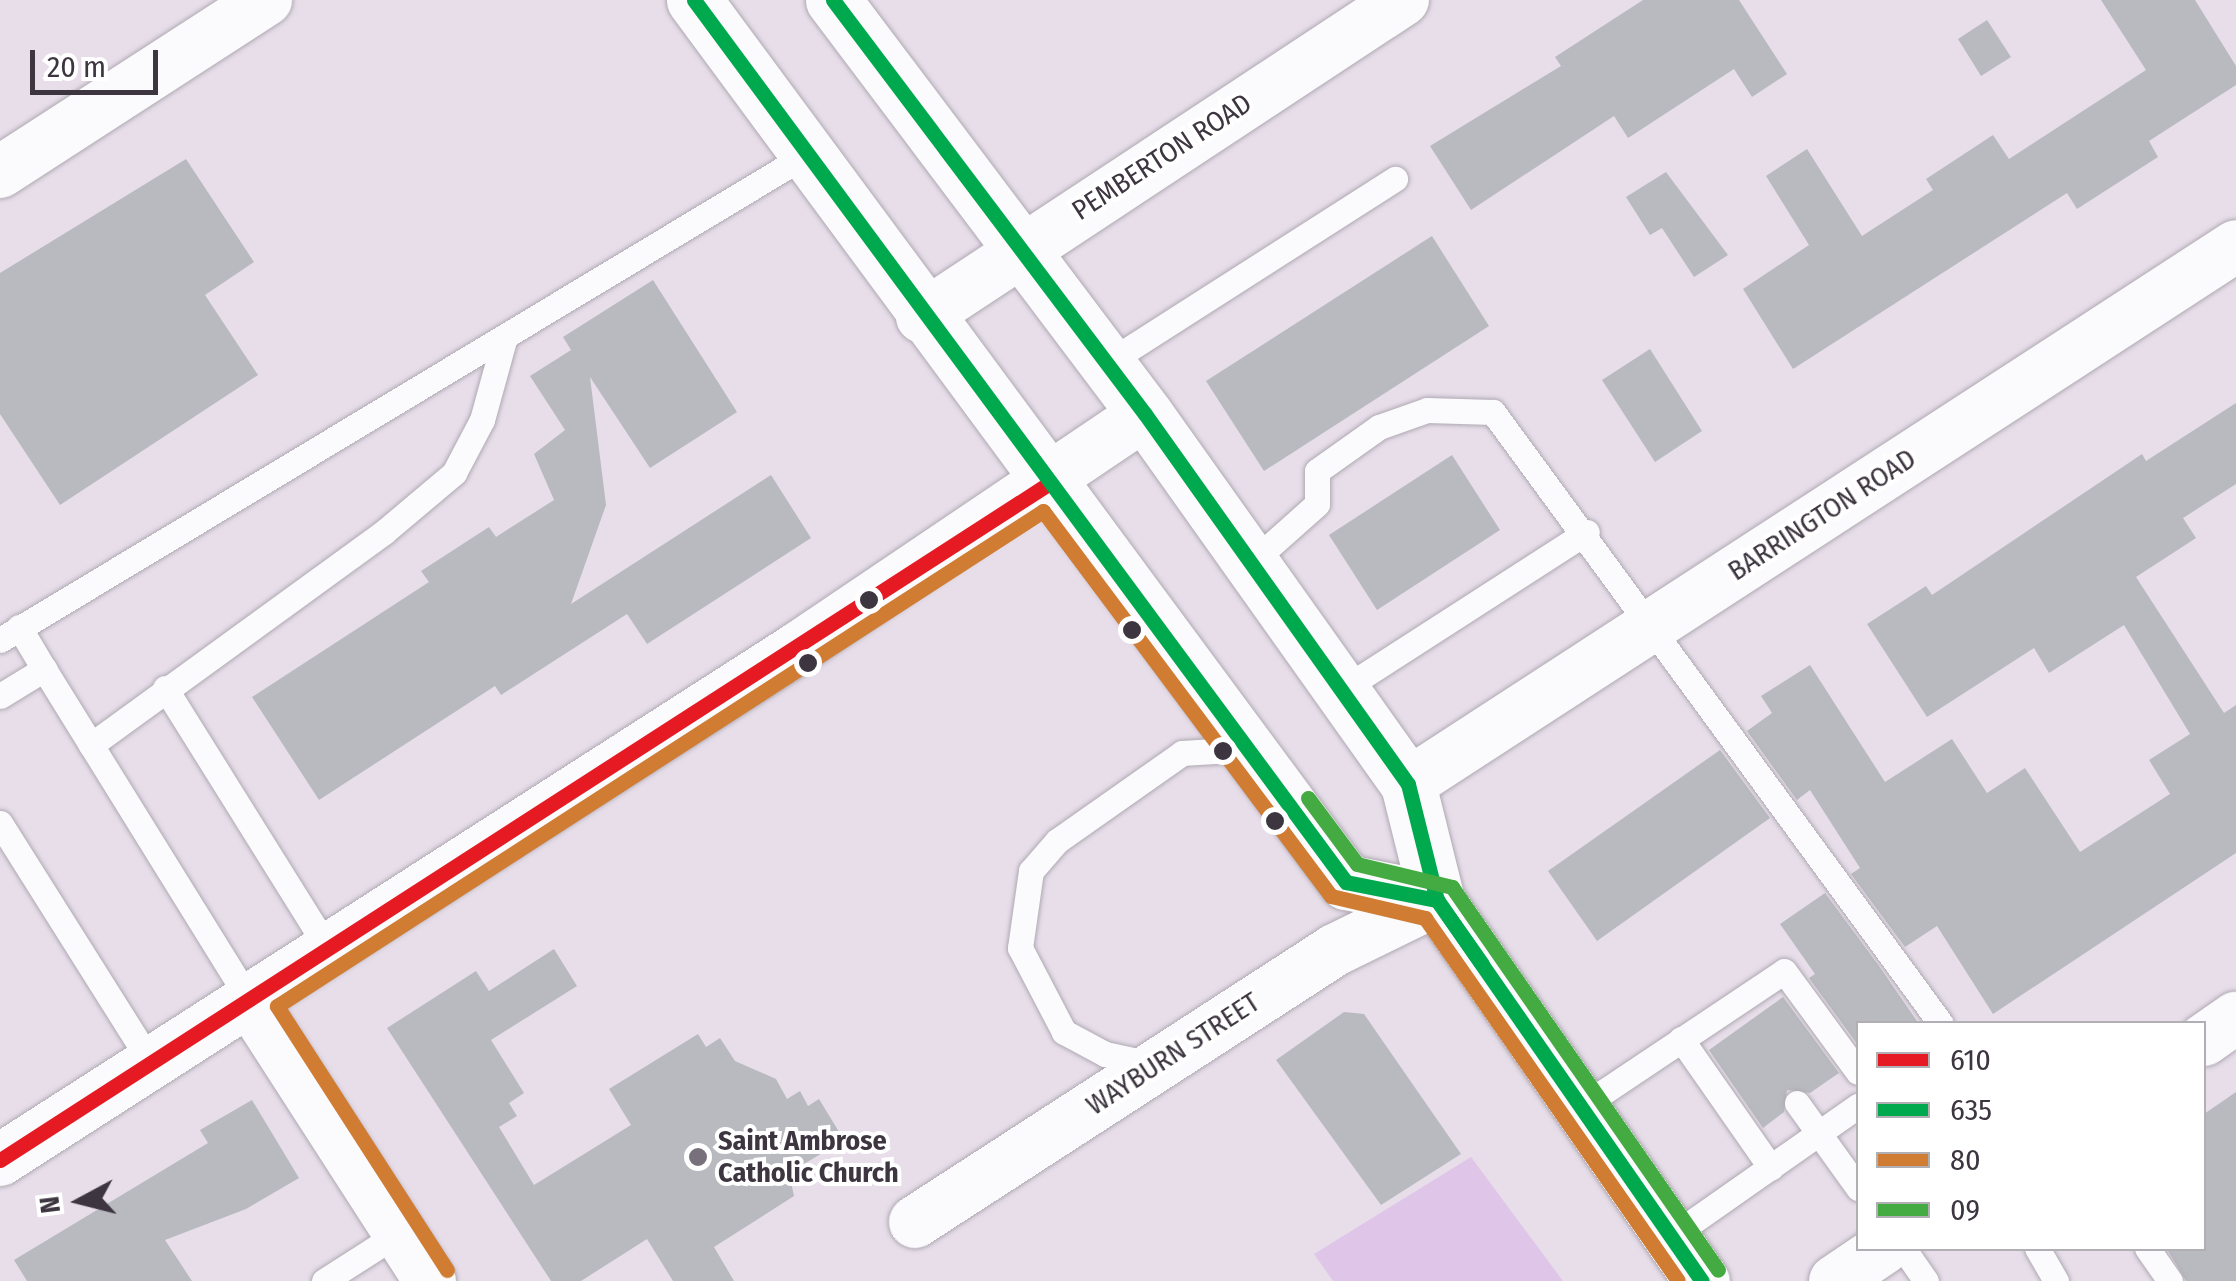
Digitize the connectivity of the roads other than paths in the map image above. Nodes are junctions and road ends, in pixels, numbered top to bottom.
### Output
1 (266, 0) edge
2 (694, 0) edge
3 (833, 0) edge
4 (1402, 0) edge
5 (806, 155) junction
6 (0, 172) edge
7 (1394, 179) dead end
8 (2236, 246) edge
9 (1022, 248) junction
10 (922, 317) junction
11 (504, 340) junction
12 (1108, 363) junction
13 (1145, 414) junction
14 (1048, 484) junction
15 (1587, 532) junction
16 (1252, 562) junction
17 (1652, 627) junction
18 (10, 634) edge
19 (44, 669) junction
20 (166, 688) junction
21 (1344, 690) junction
22 (0, 696) edge
23 (91, 744) junction
24 (1247, 750) junction
25 (1408, 784) junction
26 (0, 823) edge
27 (1437, 900) junction
28 (328, 949) junction
29 (250, 1000) junction
30 (2236, 1018) edge
31 (1939, 1021) edge
32 (1681, 1039) junction
33 (2206, 1039) edge
34 (150, 1061) junction
35 (1156, 1065) junction
36 (1856, 1069) edge
37 (1797, 1103) dead end
38 (1582, 1107) junction
39 (1856, 1107) edge
40 (1819, 1134) junction
41 (0, 1160) edge
42 (1771, 1168) junction
43 (1856, 1185) edge
44 (916, 1222) dead end
45 (399, 1233) junction
46 (1672, 1236) junction
47 (1880, 1251) edge
48 (1904, 1251) edge
49 (2149, 1251) edge
50 (324, 1281) edge
51 (430, 1281) edge
52 (1702, 1281) edge
53 (1835, 1281) edge
54 (1926, 1281) edge
55 (2170, 1281) edge

1 - 6 street
2 - 5 main road
3 - 9 main road
4 - 9 street, PEMBERTON ROAD
5 - 10 main road
5 - 11 lane
7 - 12 lane
8 - 17 street, BARRINGTON ROAD
9 - 10 street, PEMBERTON ROAD
9 - 12 main road
10 - 14 main road
11 - 18 lane
11 - 20 lane
12 - 13 main road
13 - 14 street
13 - 16 main road
14 - 24 main road
14 - 28 street
15 - 16 lane
15 - 17 lane
15 - 21 lane
16 - 21 main road
17 - 25 street, BARRINGTON ROAD
17 - 31 lane
18 - 19 lane
19 - 22 lane
19 - 23 lane
20 - 23 lane
20 - 28 lane
21 - 25 main road
23 - 29 lane
24 - 27 main road
24 - 35 lane
25 - 27 main road
26 - 34 lane
27 - 35 street, WAYBURN STREET
27 - 38 main road
28 - 29 street
29 - 34 street
29 - 45 street
30 - 33 street
32 - 36 lane
32 - 38 lane
32 - 42 lane
34 - 41 street
35 - 44 street, WAYBURN STREET
37 - 40 lane
38 - 46 main road
39 - 40 lane
40 - 42 lane
40 - 43 lane
42 - 46 lane
45 - 50 lane
45 - 51 street
46 - 52 main road
47 - 53 street
48 - 54 lane
49 - 55 lane

